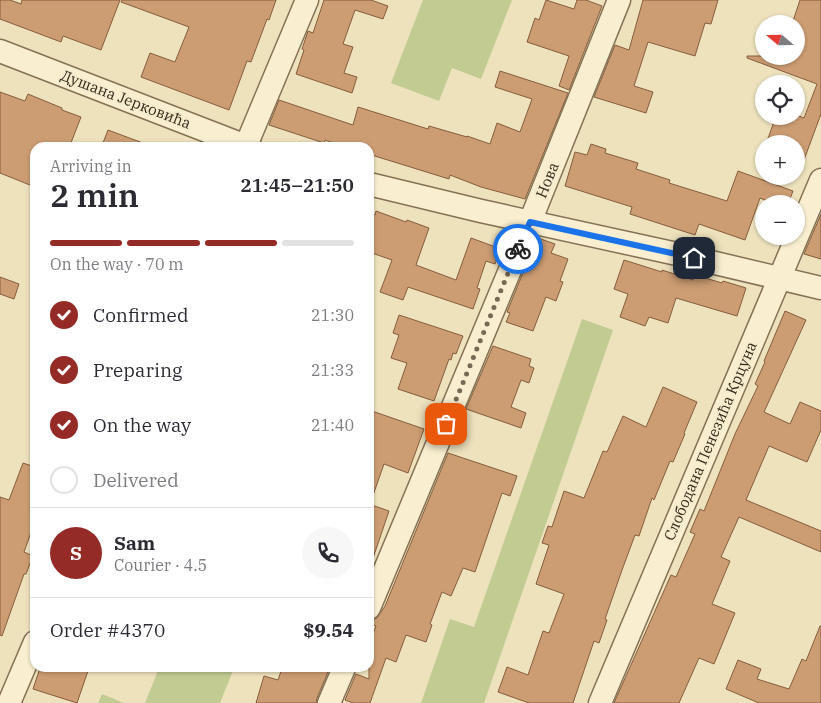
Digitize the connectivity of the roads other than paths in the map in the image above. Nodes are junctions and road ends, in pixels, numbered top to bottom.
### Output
1 (307, 0) edge
2 (619, 0) edge
3 (0, 51) edge
4 (234, 142) edge
5 (249, 142) edge
6 (821, 180) edge
7 (374, 185) edge
8 (530, 222) junction
9 (779, 278) junction
10 (821, 288) edge
11 (374, 596) edge
12 (30, 654) edge
13 (342, 672) edge
14 (9, 703) edge
15 (329, 703) edge
16 (600, 703) edge

1 - 5 street
2 - 8 street, Нова
3 - 4 street, Душана Јерковића
6 - 9 street, Слободана Пенезића Крцуна
7 - 8 street
8 - 9 street
8 - 11 street, Нова
9 - 10 street
9 - 16 street, Слободана Пенезића Крцуна
12 - 14 street
13 - 15 street

